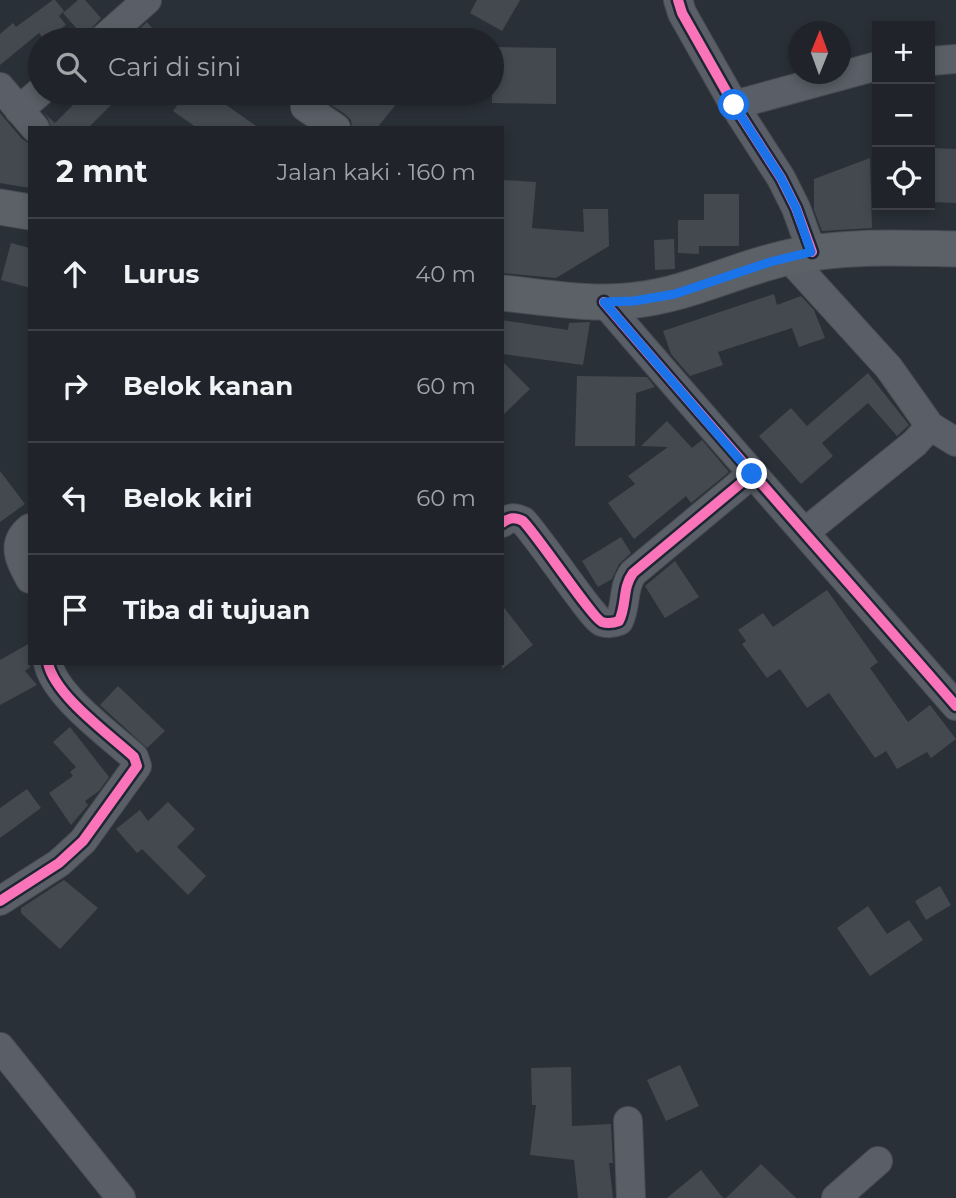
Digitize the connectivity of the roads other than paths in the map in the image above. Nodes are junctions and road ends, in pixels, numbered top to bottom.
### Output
1 (147, 0) edge
2 (678, 0) edge
3 (116, 28) edge
4 (956, 59) edge
5 (935, 61) edge
6 (872, 67) edge
7 (0, 87) edge
8 (734, 105) junction
9 (305, 107) dead end
10 (27, 119) edge
11 (333, 126) edge
12 (0, 206) edge
13 (28, 212) edge
14 (956, 249) edge
15 (800, 255) junction
16 (504, 293) edge
17 (604, 302) junction
18 (930, 426) junction
19 (956, 442) edge
20 (752, 474) junction
21 (504, 522) edge
22 (28, 530) edge
23 (805, 532) junction
24 (28, 575) edge
25 (49, 665) edge
26 (956, 706) edge
27 (0, 901) edge
28 (0, 1046) edge
29 (628, 1121) dead end
30 (878, 1161) dead end
31 (121, 1198) edge
32 (631, 1198) edge
33 (836, 1198) edge

1 - 3 street
2 - 8 street
4 - 5 street
6 - 8 street
7 - 10 street
8 - 15 street
9 - 11 street
12 - 13 main road
14 - 15 main road
15 - 17 main road
15 - 18 street
16 - 17 main road
17 - 20 street
18 - 19 street
18 - 23 street
20 - 21 street
20 - 23 street
22 - 24 street
23 - 26 street
25 - 27 street
28 - 31 street
29 - 32 street
30 - 33 street

